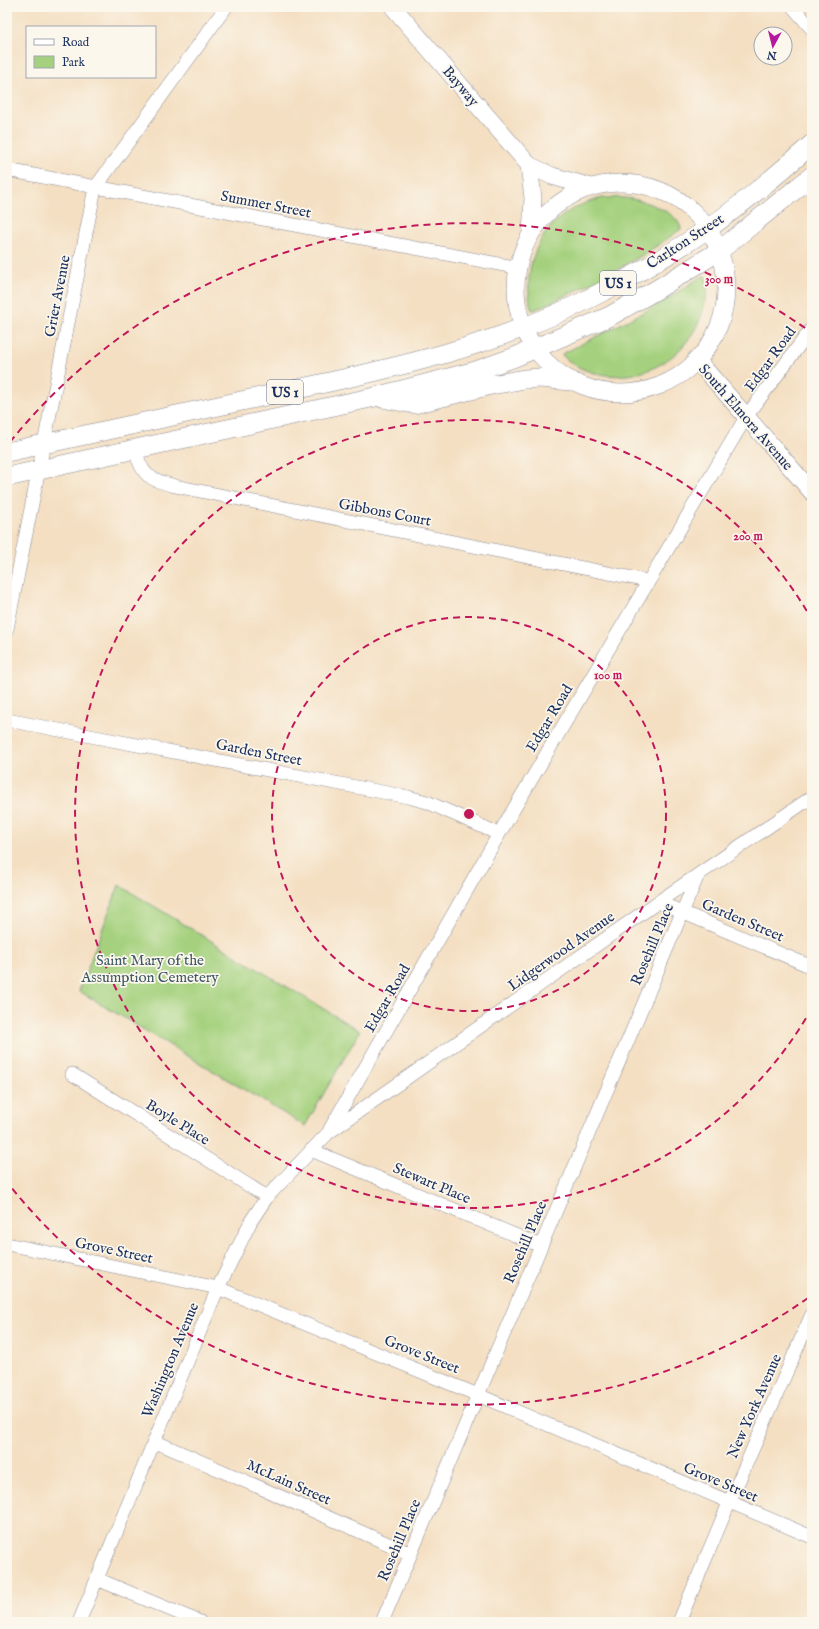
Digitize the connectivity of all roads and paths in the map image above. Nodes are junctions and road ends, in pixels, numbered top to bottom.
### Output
1 (226, 7) edge
2 (393, 7) edge
3 (793, 7) edge
4 (812, 29) edge
5 (812, 144) edge
6 (529, 165) junction
7 (7, 170) edge
8 (812, 176) edge
9 (591, 187) junction
10 (95, 188) junction
11 (706, 229) junction
12 (531, 235) junction
13 (719, 251) junction
14 (519, 268) junction
15 (523, 327) junction
16 (812, 328) edge
17 (535, 349) junction
18 (696, 359) junction
19 (571, 381) junction
20 (375, 397) junction
21 (746, 417) junction
22 (44, 444) junction
23 (135, 449) junction
24 (7, 452) edge
25 (39, 470) junction
26 (7, 477) edge
27 (812, 492) edge
28 (648, 581) junction
29 (7, 629) edge
30 (7, 720) edge
31 (812, 797) edge
32 (499, 834) junction
33 (698, 875) junction
34 (658, 902) junction
35 (683, 912) junction
36 (812, 967) edge
37 (72, 1074) dead end
38 (328, 1133) junction
39 (311, 1150) junction
40 (267, 1197) junction
41 (7, 1244) edge
42 (541, 1246) junction
43 (218, 1288) junction
44 (812, 1314) edge
45 (478, 1395) junction
46 (154, 1441) junction
47 (729, 1503) junction
48 (812, 1537) edge
49 (411, 1554) junction
50 (97, 1579) junction
51 (78, 1622) edge
52 (200, 1622) edge
53 (382, 1622) edge
54 (678, 1622) edge

1 - 10 street, Grier Avenue
2 - 6 main road, Bayway
3 - 4 street
5 - 11 highway, Carlton Street / US 1
6 - 9 main road, Bayway
6 - 12 main road
7 - 10 street, Summer Street
8 - 13 highway, Carlton Street
9 - 11 main road
9 - 12 main road
10 - 14 street, Summer Street
10 - 22 street, Grier Avenue
11 - 13 main road
11 - 15 highway, Carlton Street / US 1
12 - 14 main road
13 - 17 highway, Carlton Street
13 - 18 main road
14 - 15 main road
15 - 17 main road
15 - 22 highway, US 1
16 - 21 street, Edgar Road
17 - 19 main road
17 - 20 highway, US 1
18 - 19 main road
18 - 21 main road, South Elmora Avenue
19 - 20 highway
20 - 23 highway, US 1
21 - 27 main road, South Elmora Avenue
21 - 28 street, Edgar Road
22 - 24 highway, US 1
22 - 25 street, Grier Avenue
23 - 25 highway, US 1
23 - 28 street, Gibbons Court
25 - 26 highway, US 1
25 - 29 street, Grier Avenue
28 - 32 street, Edgar Road
30 - 32 street, Garden Street
31 - 33 street, Lidgerwood Avenue
32 - 38 street, Edgar Road
33 - 34 street, Lidgerwood Avenue
33 - 35 street, Rosehill Place
34 - 35 street, Garden Street
34 - 38 street, Lidgerwood Avenue
35 - 36 street, Garden Street
35 - 42 street, Rosehill Place
37 - 40 street, Boyle Place
38 - 39 street, Washington Avenue
39 - 40 street, Washington Avenue
39 - 42 street, Stewart Place
40 - 43 street, Washington Avenue
41 - 43 street, Grove Street
42 - 45 street, Rosehill Place
43 - 45 street, Grove Street
43 - 46 street, Washington Avenue
44 - 47 street, New York Avenue
45 - 47 street, Grove Street
45 - 49 street, Rosehill Place
46 - 49 street, McLain Street
46 - 50 street, Washington Avenue
47 - 48 street, Grove Street
47 - 54 street, New York Avenue
49 - 53 street, Rosehill Place
50 - 51 street, Washington Avenue
50 - 52 street

